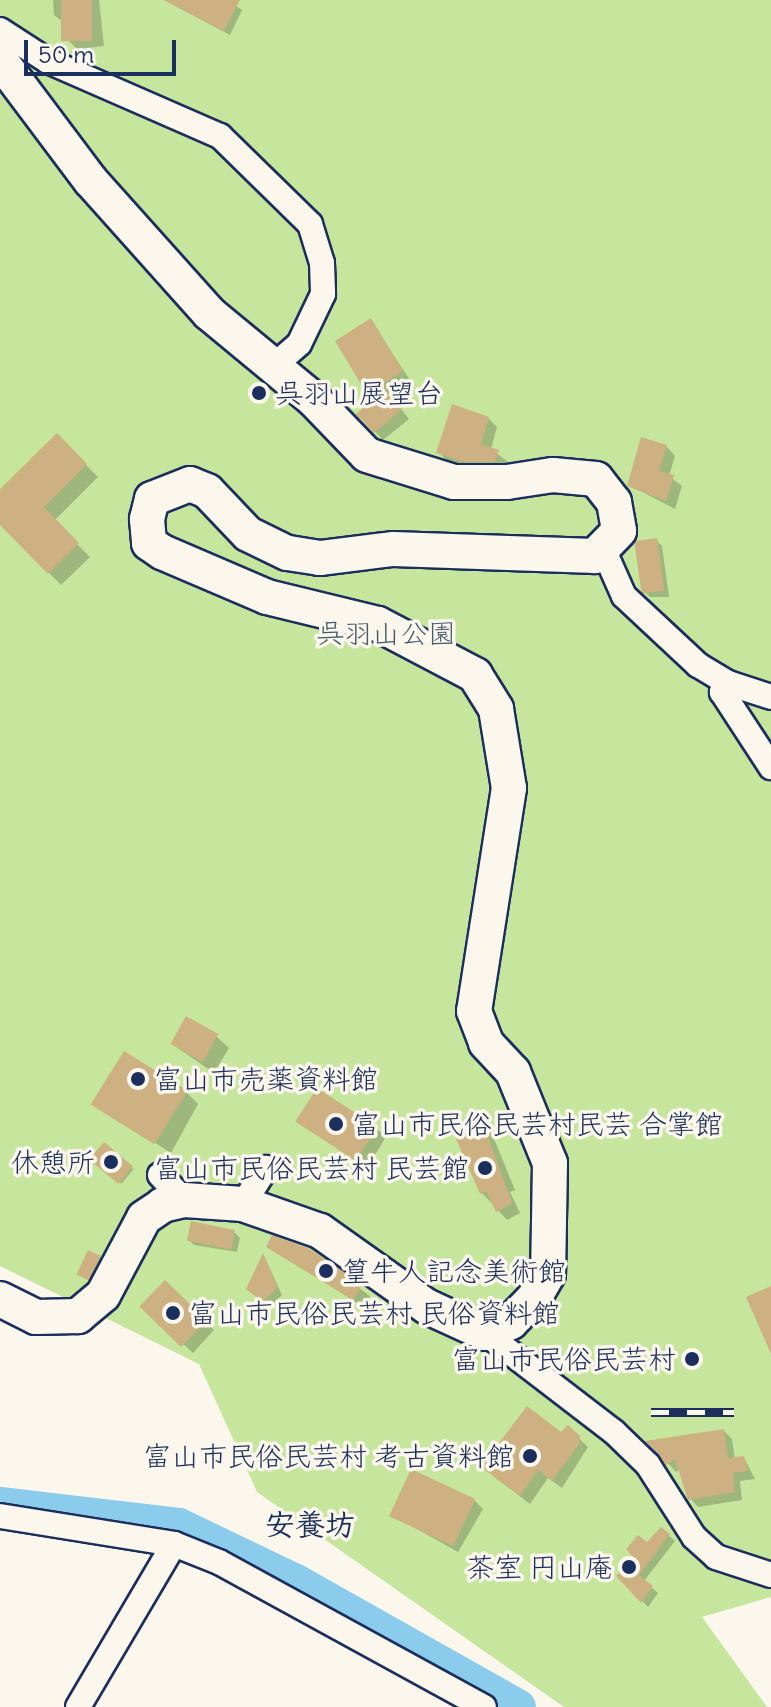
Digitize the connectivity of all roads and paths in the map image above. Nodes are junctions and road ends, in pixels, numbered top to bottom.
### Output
1 (0, 30) edge
2 (0, 60) edge
3 (270, 369) junction
4 (604, 551) junction
5 (728, 683) junction
6 (771, 697) edge
7 (771, 767) edge
8 (266, 1168) dead end
9 (160, 1175) dead end
10 (184, 1200) junction
11 (243, 1204) junction
12 (0, 1299) edge
13 (485, 1333) junction
14 (0, 1516) edge
15 (174, 1544) junction
16 (771, 1575) edge
17 (78, 1707) edge
18 (484, 1707) edge

1 - 3 street
2 - 3 street
3 - 4 street
4 - 5 street
4 - 13 street
5 - 6 street
5 - 7 street
8 - 11 street
9 - 10 street
10 - 11 street
10 - 12 street
11 - 13 street
13 - 16 street
14 - 15 street
15 - 17 street
15 - 18 street

